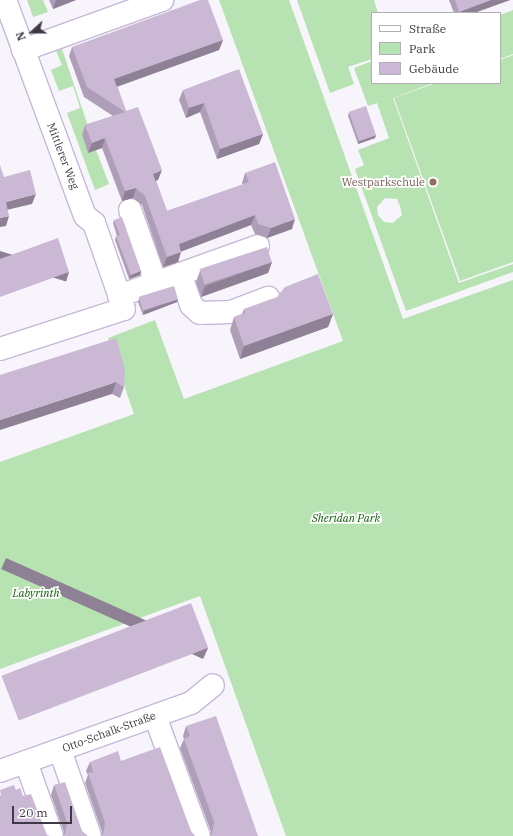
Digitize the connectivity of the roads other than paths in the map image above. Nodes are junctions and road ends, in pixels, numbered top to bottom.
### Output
1 (5, 0) edge
2 (162, 0) edge
3 (24, 50) junction
4 (130, 210) dead end
5 (258, 246) dead end
6 (180, 274) junction
7 (156, 283) junction
8 (268, 298) dead end
9 (122, 302) junction
10 (0, 349) edge
11 (213, 685) dead end
12 (155, 716) junction
13 (60, 750) junction
14 (26, 762) junction
15 (0, 771) edge
16 (52, 836) edge
17 (90, 836) edge
18 (199, 836) edge

1 - 3 street, Mittlerer Weg
2 - 3 street
3 - 9 street, Mittlerer Weg
4 - 7 street
5 - 6 street
6 - 7 street
6 - 8 street
7 - 9 street
9 - 10 street
11 - 12 street, Otto-Schalk-Straße
12 - 13 street, Otto-Schalk-Straße
12 - 18 street
13 - 14 street, Otto-Schalk-Straße
13 - 17 street
14 - 15 street, Otto-Schalk-Straße
14 - 16 street

